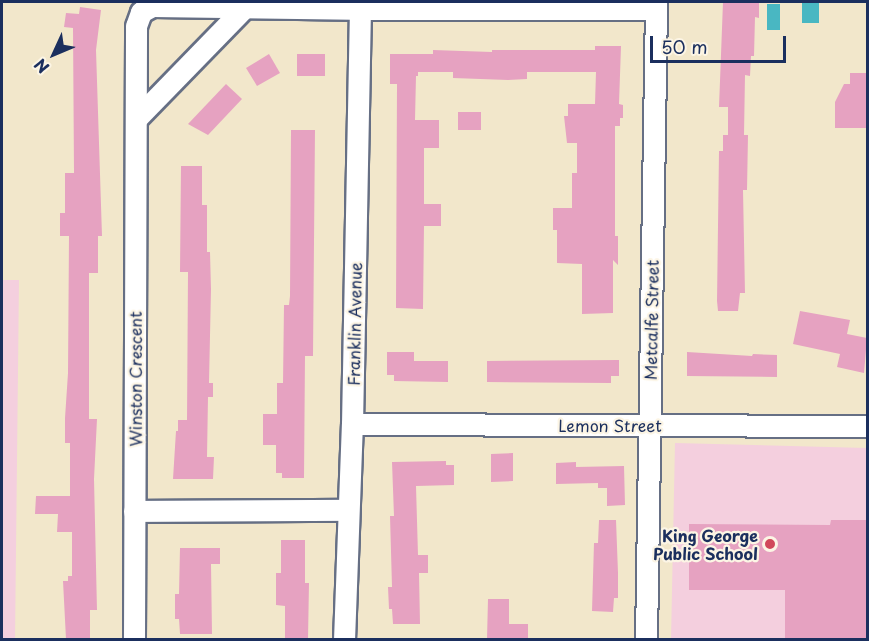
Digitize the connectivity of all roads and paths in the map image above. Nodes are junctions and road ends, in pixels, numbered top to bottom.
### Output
1 (247, 5) junction
2 (656, 5) edge
3 (360, 9) junction
4 (137, 118) junction
5 (352, 424) junction
6 (649, 425) junction
7 (867, 426) edge
8 (347, 510) junction
9 (134, 511) junction
10 (134, 639) edge
11 (344, 639) edge
12 (646, 639) edge

1 - 3 street, Winston Crescent
1 - 4 street
1 - 4 street, Winston Crescent
2 - 3 street, Winston Crescent
2 - 6 street, Metcalfe Street
3 - 5 street, Franklin Avenue
4 - 9 street, Winston Crescent
5 - 6 street, Lemon Street
5 - 8 street, Franklin Avenue
6 - 7 street, Lemon Street
6 - 12 street, Metcalfe Street
8 - 9 street
8 - 11 street, Franklin Avenue
9 - 10 street, Winston Crescent

